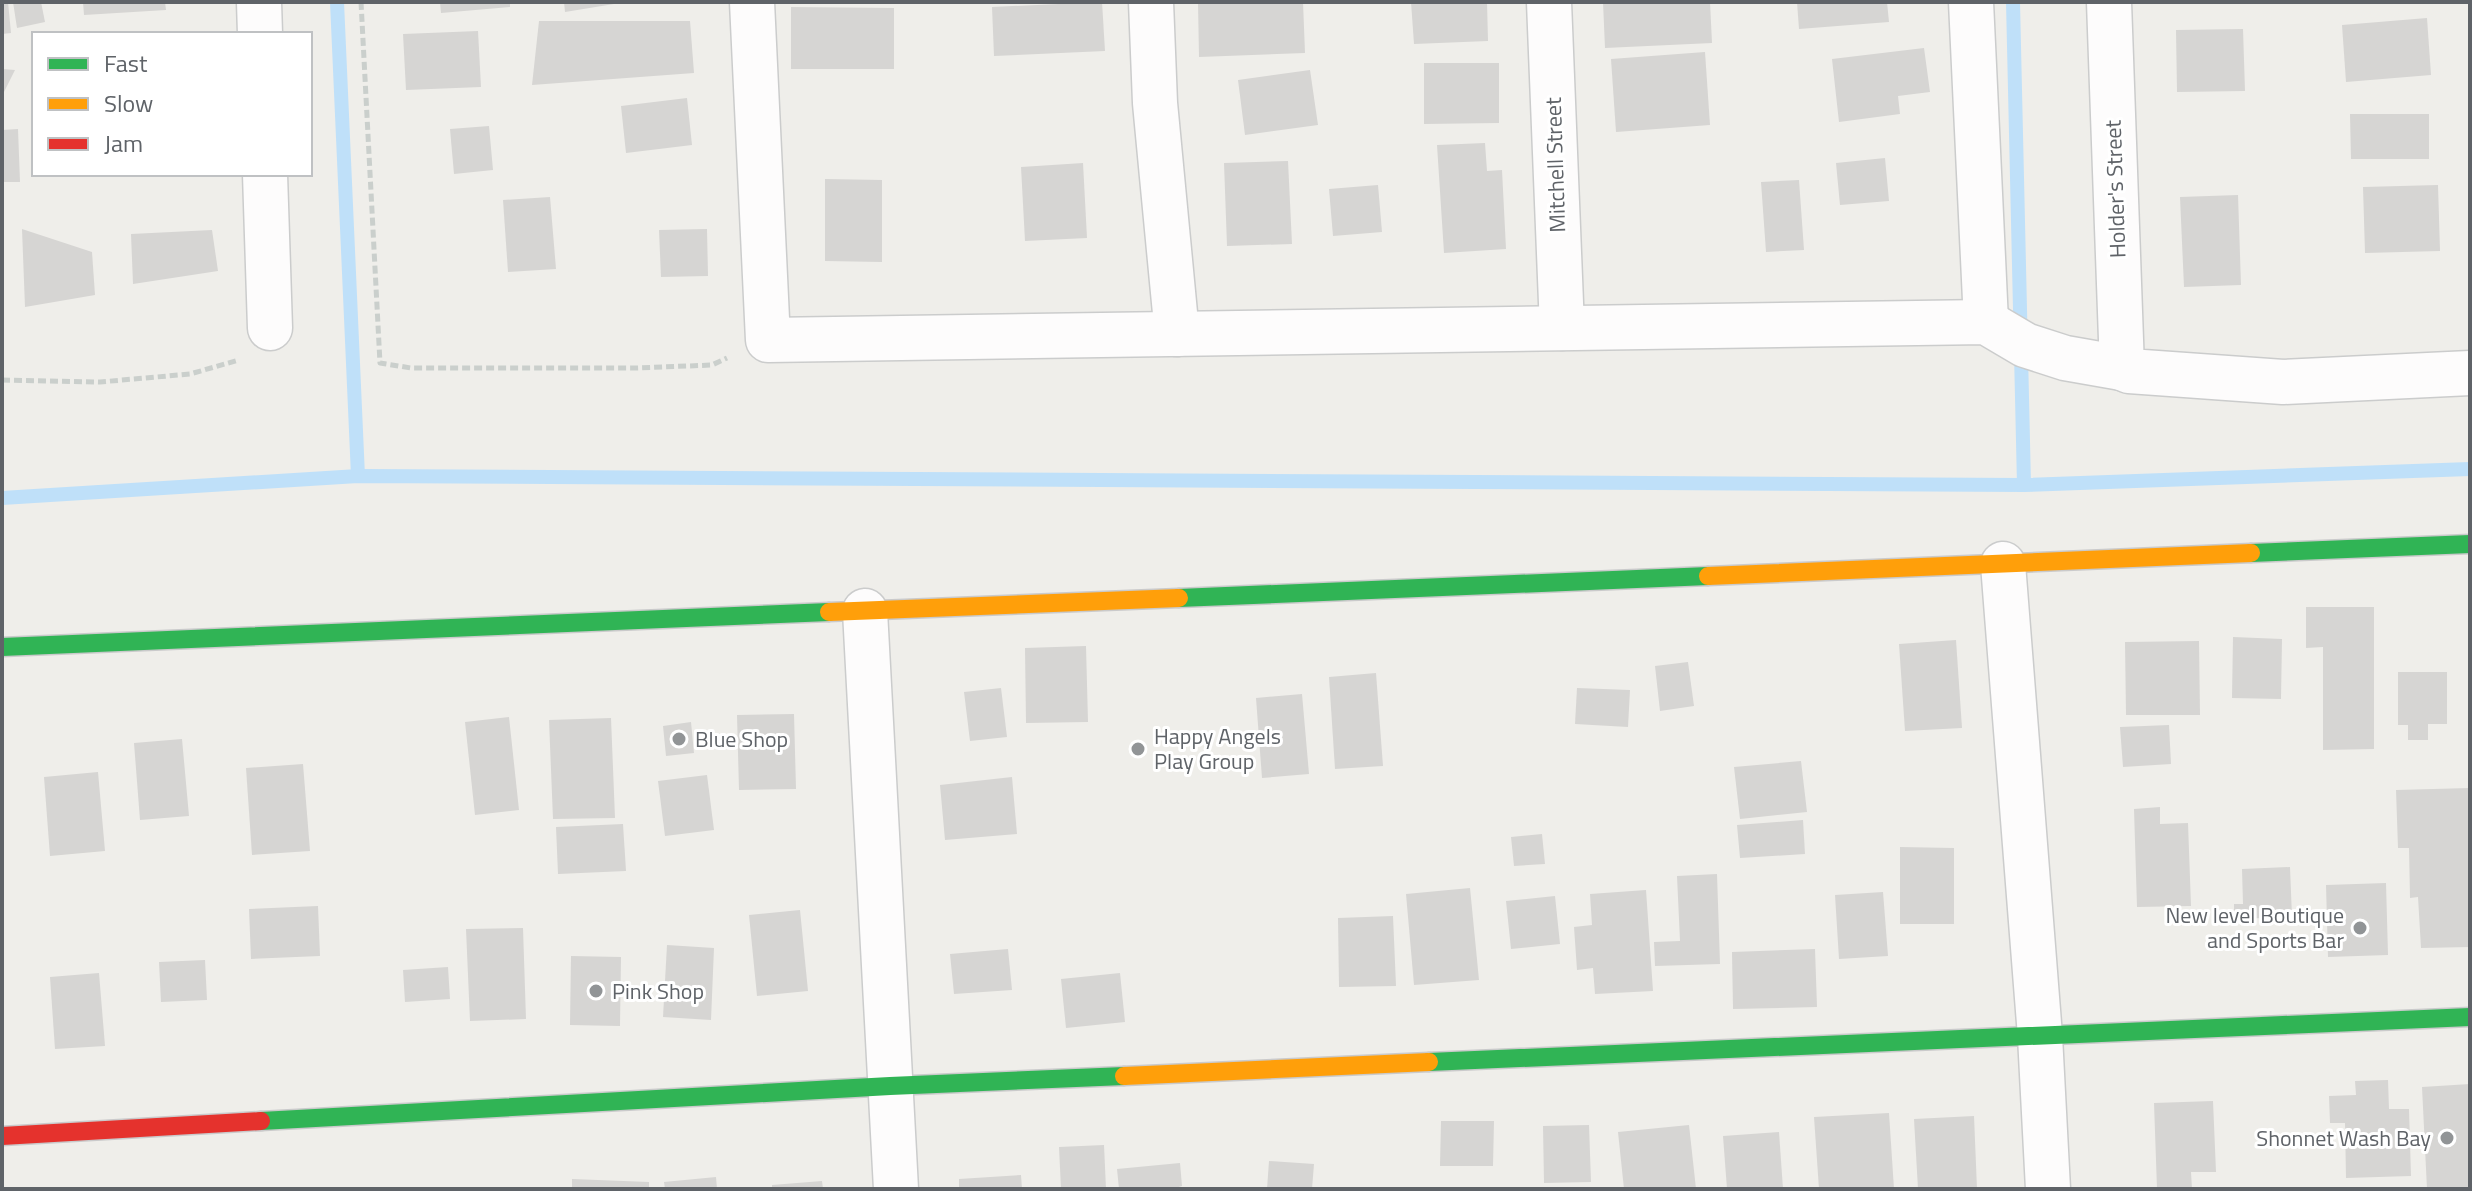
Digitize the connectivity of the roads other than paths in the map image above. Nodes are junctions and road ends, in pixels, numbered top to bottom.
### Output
1 (259, 2) edge
2 (752, 2) edge
3 (1151, 2) edge
4 (1549, 2) edge
5 (1971, 2) edge
6 (2109, 2) edge
7 (260, 32) edge
8 (265, 176) edge
9 (1986, 322) junction
10 (270, 328) road end
11 (1562, 328) junction
12 (1177, 334) junction
13 (2125, 369) junction
14 (2470, 373) edge
15 (2470, 544) edge
16 (2003, 564) junction
17 (865, 611) junction
18 (2, 647) edge
19 (2470, 1017) edge
20 (2040, 1036) junction
21 (890, 1086) junction
22 (2, 1136) edge
23 (896, 1189) edge
24 (2048, 1189) edge

1 - 7 street
2 - 12 street
3 - 12 street
4 - 11 street, Mitchell Street
5 - 9 street
6 - 13 street, Holder's Street
8 - 10 street
9 - 11 street
9 - 13 street
11 - 12 street
13 - 14 street
15 - 16 street
16 - 17 street
16 - 20 street
17 - 18 street
17 - 21 street
19 - 20 street
20 - 21 street
20 - 24 street
21 - 22 street
21 - 23 street

